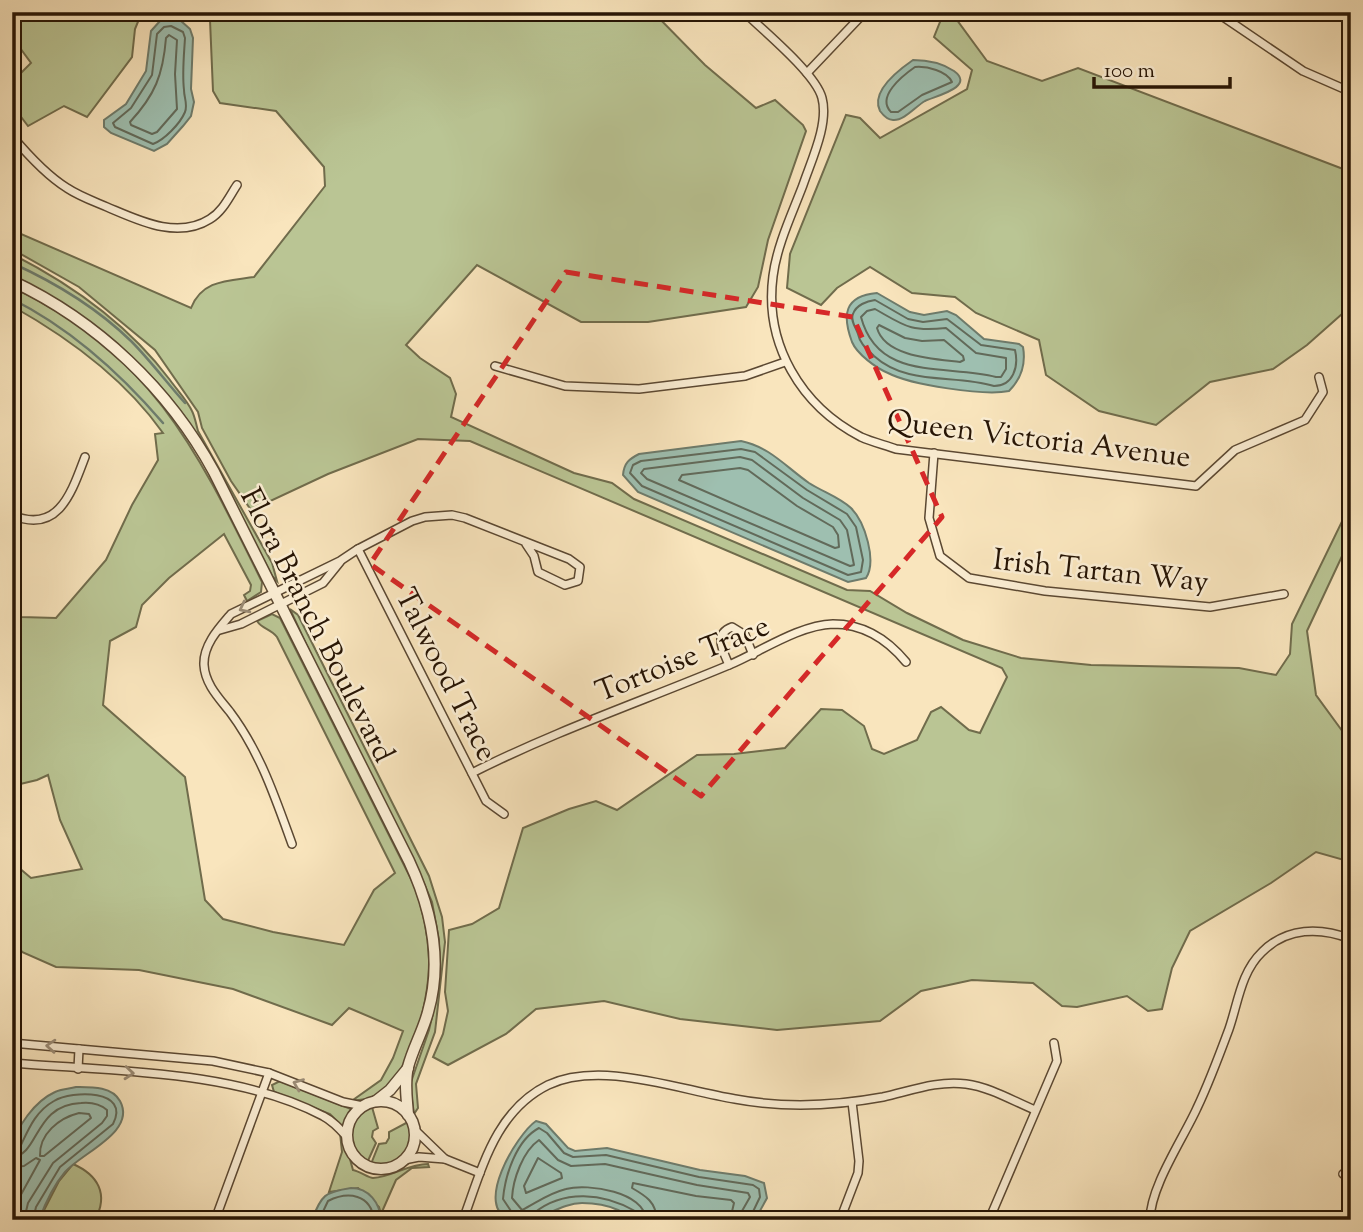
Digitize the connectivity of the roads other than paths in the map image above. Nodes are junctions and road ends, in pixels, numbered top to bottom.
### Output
1 (744, 12) edge
2 (865, 12) edge
3 (1216, 12) edge
4 (807, 74) junction
5 (1351, 92) edge
6 (12, 136) edge
7 (237, 185) dead end
8 (12, 281) edge
9 (785, 362) junction
10 (495, 366) dead end
11 (1319, 377) dead end
12 (934, 453) junction
13 (85, 457) dead end
14 (12, 515) edge
15 (526, 544) junction
16 (358, 549) junction
17 (340, 561) junction
18 (273, 593) junction
19 (1284, 594) dead end
20 (279, 605) junction
21 (219, 630) junction
22 (753, 655) junction
23 (906, 662) dead end
24 (729, 665) junction
25 (472, 773) junction
26 (504, 814) dead end
27 (292, 844) dead end
28 (1351, 939) edge
29 (1054, 1043) dead end
30 (12, 1044) edge
31 (79, 1049) junction
32 (12, 1063) edge
33 (408, 1067) junction
34 (78, 1069) junction
35 (269, 1073) junction
36 (261, 1091) junction
37 (376, 1101) junction
38 (852, 1102) junction
39 (363, 1106) junction
40 (1035, 1110) junction
41 (408, 1115) junction
42 (414, 1129) junction
43 (347, 1137) junction
44 (445, 1159) junction
45 (404, 1160) junction
46 (1351, 1167) edge
47 (480, 1173) junction
48 (1343, 1174) dead end
49 (215, 1220) edge
50 (463, 1220) edge
51 (840, 1220) edge
52 (989, 1220) edge
53 (1150, 1220) edge

1 - 4 street, Queen Victoria Avenue
2 - 4 street
3 - 5 street
4 - 9 street, Queen Victoria Avenue
6 - 7 street
8 - 18 street, Flora Branch Boulevard
9 - 10 street
9 - 12 street, Queen Victoria Avenue
11 - 12 street, Queen Victoria Avenue
12 - 19 street, Irish Tartan Way
13 - 14 street
15 - 15 street
15 - 16 street
16 - 17 street
16 - 25 street, Talwood Trace
17 - 18 street
17 - 20 street
18 - 20 street, Flora Branch Boulevard
18 -> 21 street
20 - 21 street
20 - 33 street, Flora Branch Boulevard
21 - 27 street
22 - 23 street, Tortoise Trace
22 - 24 street, Tortoise Trace
22 - 24 street
24 - 25 street, Tortoise Trace
25 - 26 street, Talwood Trace
28 - 53 street
29 - 40 street
31 -> 30 street
31 - 34 street
31 - 35 street
32 - 34 street
33 - 37 street, Flora Branch Boulevard
33 - 41 street, Flora Branch Boulevard
34 -> 36 street
35 - 36 street
39 -> 35 street
36 - 43 street
36 - 49 street
37 - 39 street, Flora Branch Boulevard
37 - 41 street
38 - 40 street
38 - 47 street
38 - 51 street
39 - 43 street
40 - 52 street
41 - 42 street, Flora Branch Boulevard
42 - 44 street
42 - 45 street
43 - 45 street
44 - 45 street
44 - 47 street
46 - 48 street
47 - 50 street

